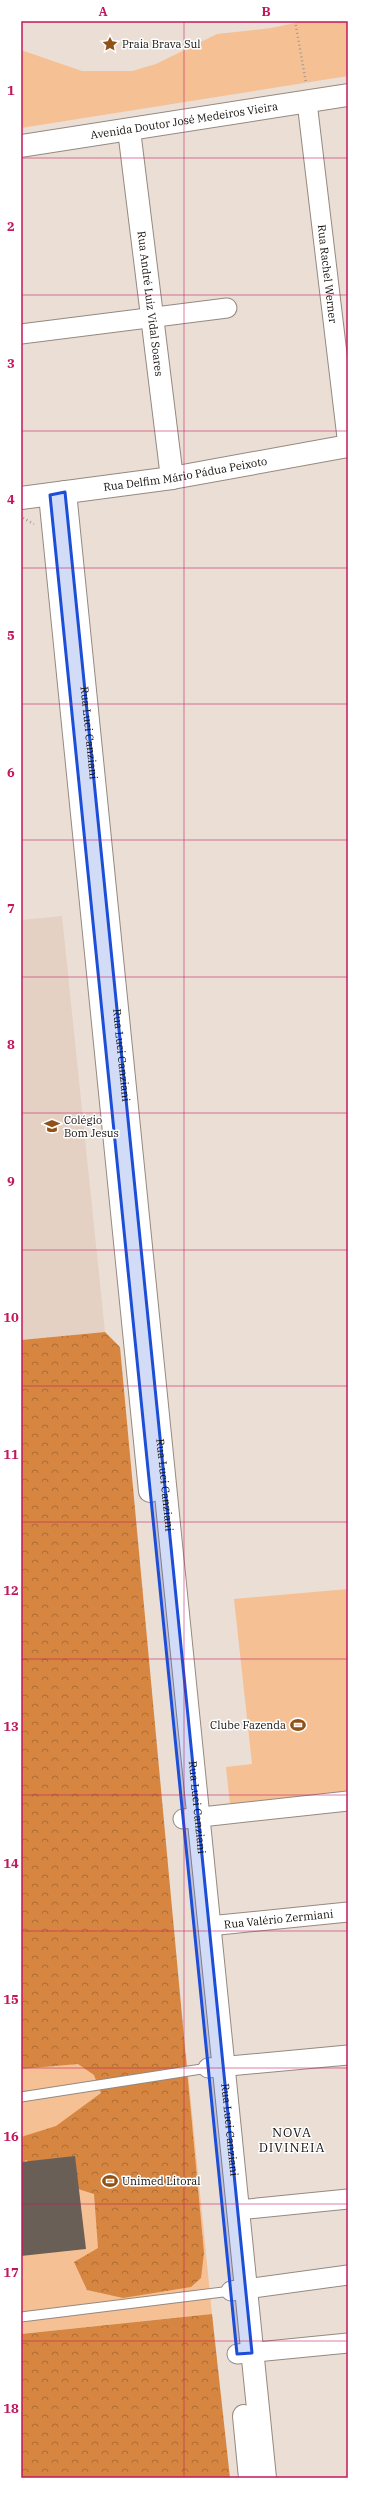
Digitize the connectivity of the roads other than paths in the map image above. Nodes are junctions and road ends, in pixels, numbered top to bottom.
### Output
1 (307, 95) junction
2 (348, 95) edge
3 (129, 130) junction
4 (21, 146) edge
5 (226, 308) dead end
6 (151, 317) junction
7 (21, 334) edge
8 (348, 446) edge
9 (172, 478) junction
10 (57, 493) junction
11 (21, 498) edge
12 (348, 1801) edge
13 (191, 1818) junction
14 (348, 1912) edge
15 (209, 1926) junction
16 (348, 2055) edge
17 (216, 2067) junction
18 (21, 2097) edge
19 (348, 2199) edge
20 (238, 2210) junction
21 (348, 2275) edge
22 (238, 2290) junction
23 (21, 2317) edge
24 (348, 2343) edge
25 (245, 2353) junction
26 (250, 2478) edge
27 (266, 2478) edge

1 - 2 main road, Avenida Doutor José Medeiros Vieira
1 - 3 main road, Avenida Doutor José Medeiros Vieira
1 - 8 street, Rua Rachel Werner
3 - 4 main road, Avenida Doutor José Medeiros Vieira
3 - 6 main road, Rua André Luiz Vidal Soares
5 - 6 street
6 - 7 street
6 - 9 main road, Rua André Luiz Vidal Soares
8 - 9 main road, Rua Delfim Mário Pádua Peixoto
9 - 10 main road, Rua Delfim Mário Pádua Peixoto
10 - 11 main road, Rua Delfim Mário Pádua Peixoto
10 - 13 main road, Rua Luci Canziani
12 - 13 street
13 - 15 main road, Rua Luci Canziani
13 - 17 main road, Rua Luci Canziani
14 - 15 street, Rua Valério Zermiani
15 - 17 main road, Rua Luci Canziani
16 - 17 street
17 - 18 lane
17 - 20 main road, Rua Luci Canziani
17 - 22 main road, Rua Luci Canziani
19 - 20 street
20 - 22 main road, Rua Luci Canziani
21 - 22 street
22 - 23 lane
22 - 25 main road, Rua Luci Canziani
24 - 25 street
25 - 26 main road, Rua Luci Canziani
25 - 27 main road, Rua Luci Canziani

